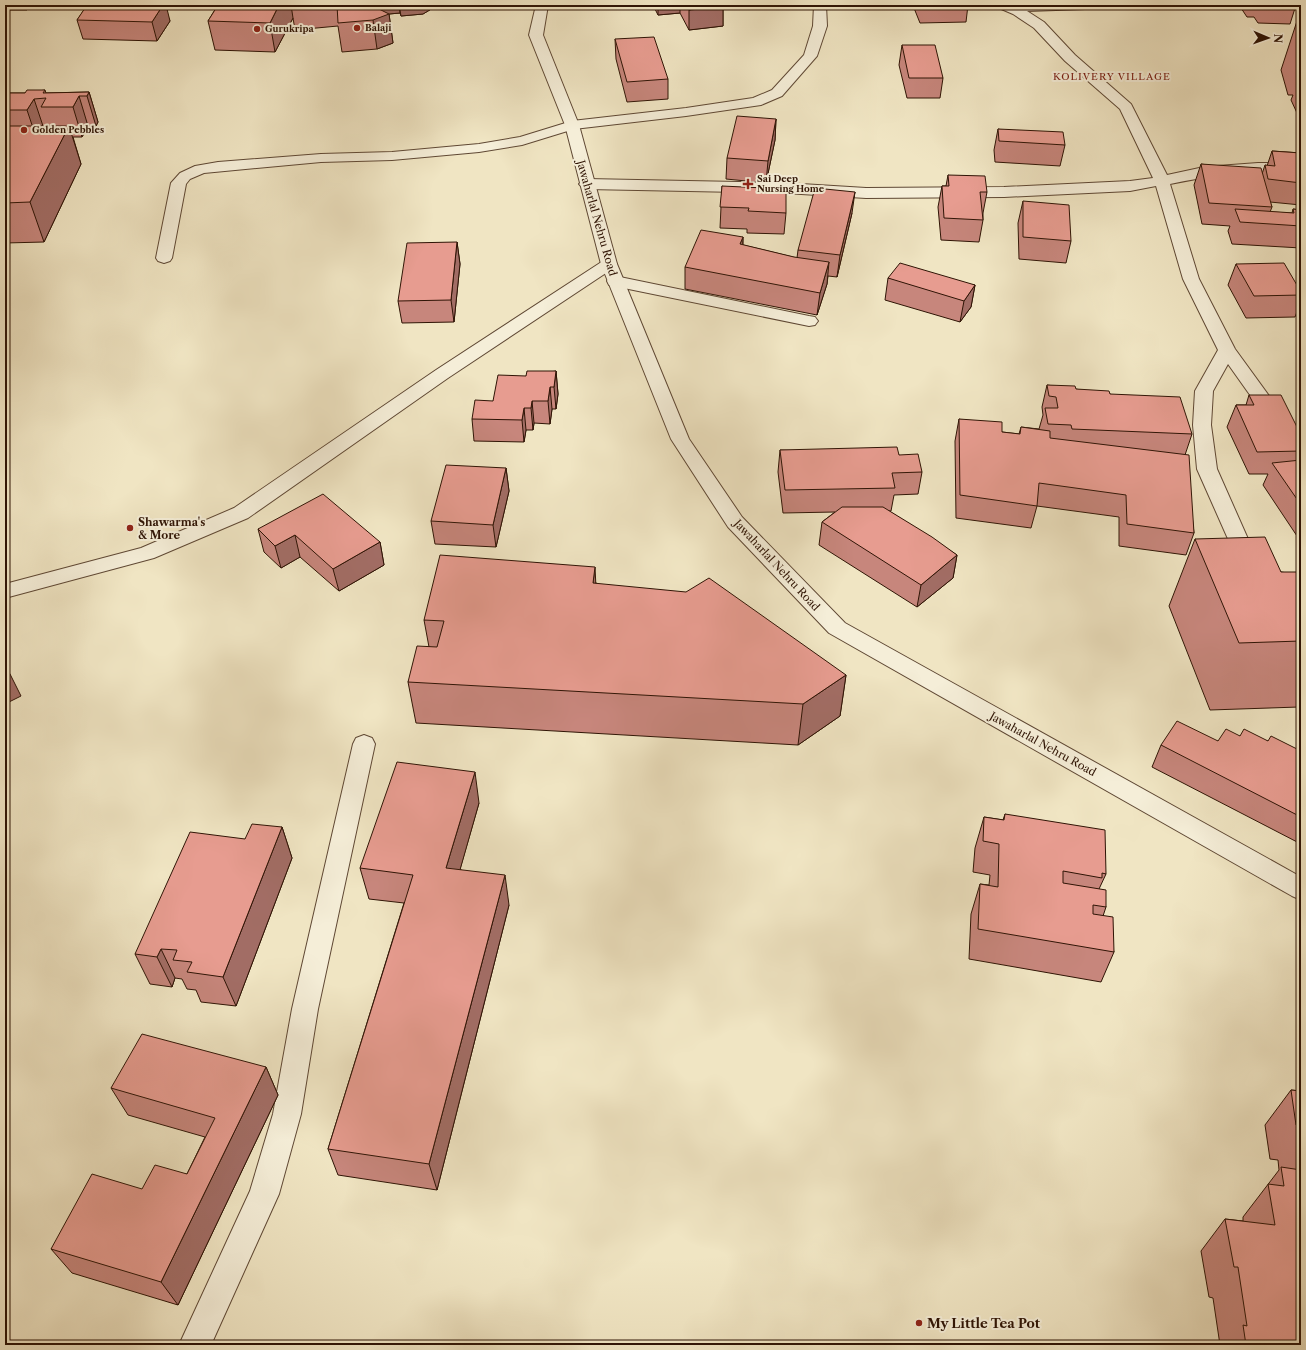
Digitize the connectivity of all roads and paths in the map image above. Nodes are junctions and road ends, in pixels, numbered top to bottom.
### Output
1 (542, 5) edge
2 (820, 5) edge
3 (1085, 5) edge
4 (1008, 7) edge
5 (572, 125) junction
6 (1301, 168) edge
7 (1162, 182) junction
8 (587, 184) junction
9 (164, 258) dead end
10 (612, 273) junction
11 (809, 321) dead end
12 (1227, 350) junction
13 (1301, 452) edge
14 (1257, 583) edge
15 (5, 591) edge
16 (364, 744) dead end
17 (1301, 889) edge
18 (195, 1345) edge

1 - 5 street, Jawaharlal Nehru Road
2 - 5 street
3 - 4 street
4 - 7 street
5 - 8 street, Jawaharlal Nehru Road
5 - 9 street
6 - 7 street
7 - 8 street
7 - 12 street
8 - 10 street, Jawaharlal Nehru Road
10 - 11 street
10 - 15 street
10 - 17 street, Jawaharlal Nehru Road
12 - 13 street
12 - 14 street
16 - 18 street

